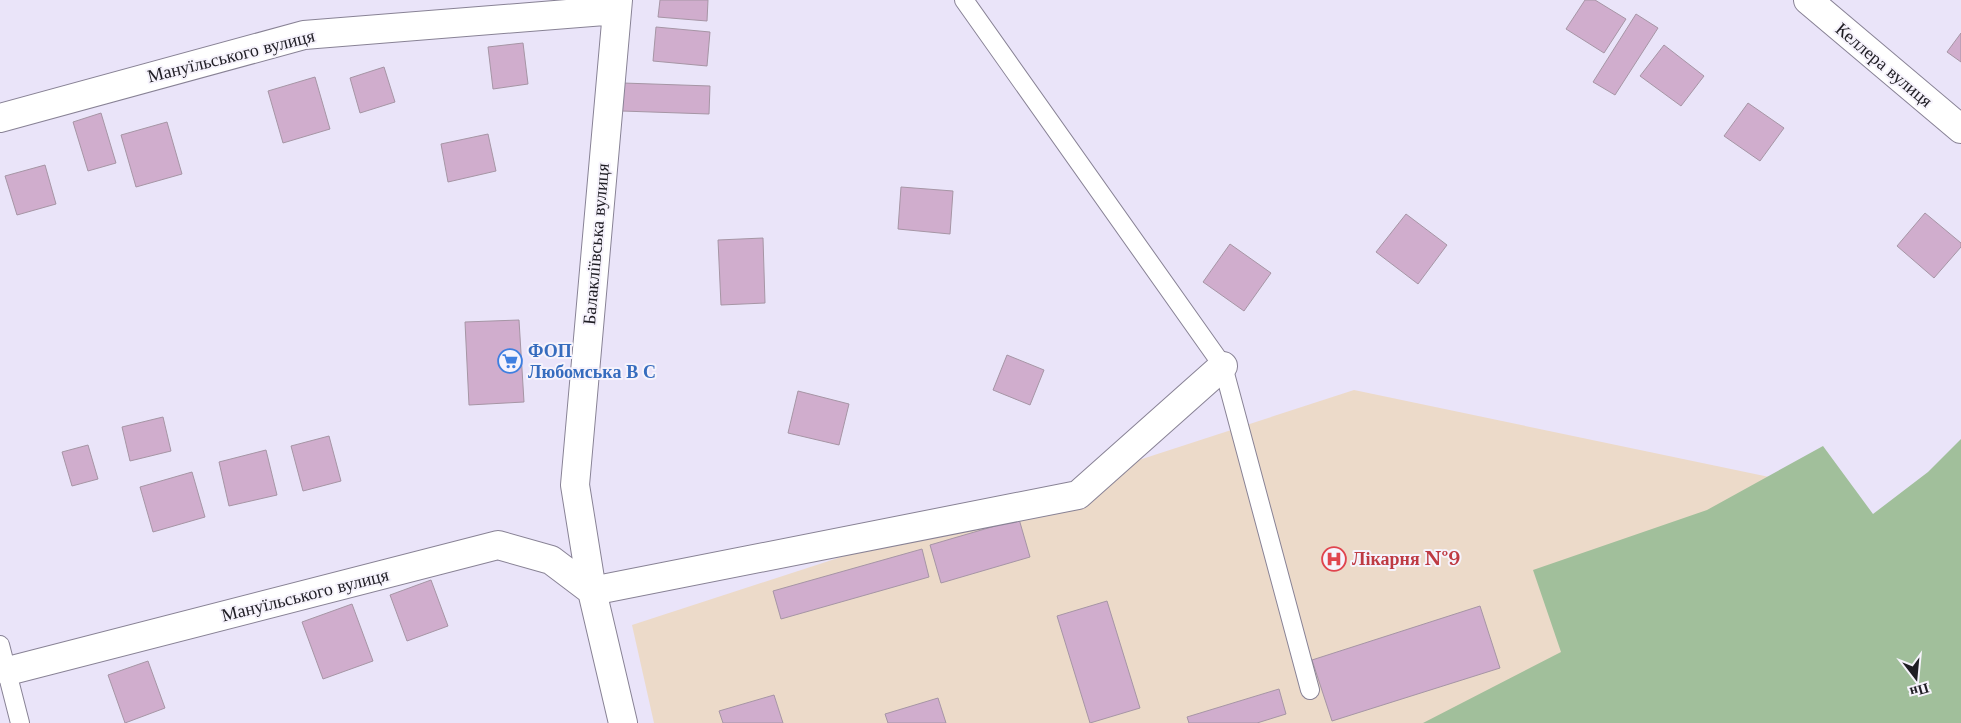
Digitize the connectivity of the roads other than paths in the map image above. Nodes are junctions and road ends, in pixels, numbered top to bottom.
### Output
1 (964, 0) edge
2 (1808, 0) edge
3 (617, 5) edge
4 (0, 118) edge
5 (1961, 129) edge
6 (1223, 366) junction
7 (592, 591) junction
8 (0, 645) edge
9 (8, 671) junction
10 (1310, 690) dead end
11 (20, 723) edge
12 (623, 723) edge

1 - 6 lane
2 - 5 street, Келлера вулиця
3 - 4 street, Мануїльського вулиця
3 - 7 street, Балакліївська вулиця
6 - 7 street
6 - 10 lane
7 - 9 street, Мануїльського вулиця
7 - 12 street, Балакліївська вулиця
8 - 9 lane
9 - 11 lane

